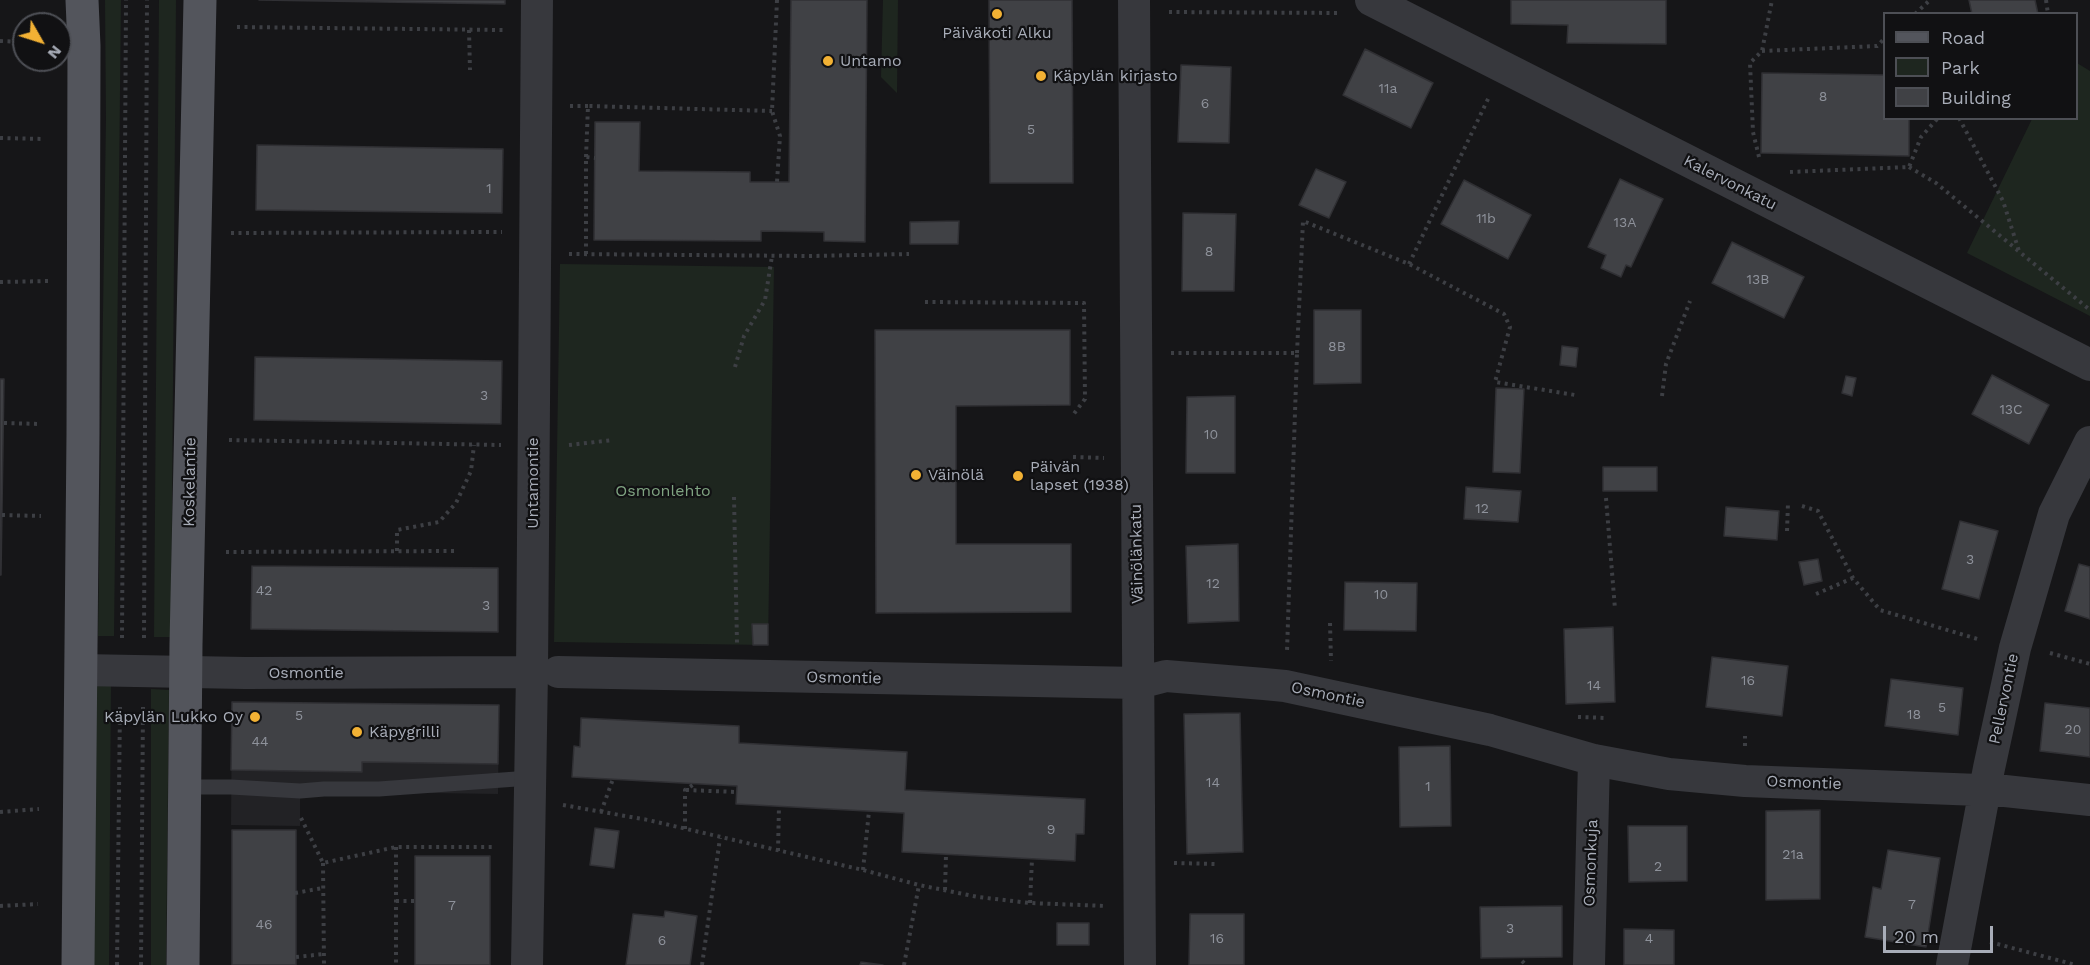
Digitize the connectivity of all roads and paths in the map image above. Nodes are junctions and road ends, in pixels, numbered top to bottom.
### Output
1 (82, 0) edge
2 (126, 0) edge
3 (147, 0) edge
4 (200, 0) edge
5 (777, 0) edge
6 (1134, 0) edge
7 (1772, 0) edge
8 (1930, 0) edge
9 (1361, 7) edge
10 (1162, 12) dead end
11 (1917, 12) edge
12 (537, 15) edge
13 (237, 27) dead end
14 (469, 30) junction
15 (1883, 40) edge
16 (1762, 51) junction
17 (470, 70) dead end
18 (1102, 77) dead end
19 (1073, 78) dead end
20 (1493, 87) dead end
21 (772, 111) junction
22 (1936, 120) edge
23 (1960, 120) edge
24 (0, 138) edge
25 (43, 139) dead end
26 (586, 157) junction
27 (595, 158) dead end
28 (1909, 166) junction
29 (777, 182) dead end
30 (1756, 182) junction
31 (231, 232) dead end
32 (513, 232) dead end
33 (2020, 252) junction
34 (535, 254) junction
35 (586, 254) junction
36 (909, 254) dead end
37 (772, 256) junction
38 (1409, 264) junction
39 (83, 281) junction
40 (0, 282) edge
41 (1690, 301) dead end
42 (925, 302) dead end
43 (2090, 310) edge
44 (1171, 352) dead end
45 (1297, 352) junction
46 (2090, 365) edge
47 (735, 367) dead end
48 (1575, 395) dead end
49 (1662, 396) dead end
50 (1073, 415) dead end
51 (4, 423) dead end
52 (41, 424) dead end
53 (229, 440) dead end
54 (613, 440) dead end
55 (2090, 442) edge
56 (474, 445) junction
57 (502, 445) dead end
58 (561, 446) dead end
59 (1073, 457) dead end
60 (1111, 458) dead end
61 (734, 497) dead end
62 (1606, 498) dead end
63 (1788, 503) dead end
64 (1802, 506) dead end
65 (2, 515) dead end
66 (41, 516) dead end
67 (1787, 531) dead end
68 (454, 550) dead end
69 (397, 551) junction
70 (225, 552) dead end
71 (1853, 578) junction
72 (1816, 594) dead end
73 (1615, 609) dead end
74 (1330, 623) dead end
75 (1990, 643) dead end
76 (2040, 651) dead end
77 (1287, 658) dead end
78 (1331, 663) dead end
79 (2090, 664) edge
80 (81, 670) junction
81 (132, 671) junction
82 (186, 672) junction
83 (545, 672) junction
84 (737, 676) junction
85 (1139, 683) junction
86 (1594, 760) junction
87 (613, 779) dead end
88 (696, 783) dead end
89 (184, 787) junction
90 (530, 790) junction
91 (685, 790) junction
92 (1986, 790) junction
93 (300, 791) junction
94 (737, 792) dead end
95 (2090, 800) edge
96 (779, 807) dead end
97 (39, 809) dead end
98 (869, 811) dead end
99 (0, 812) edge
100 (601, 812) junction
101 (685, 829) junction
102 (720, 838) junction
103 (396, 847) junction
104 (529, 849) junction
105 (778, 851) junction
106 (946, 855) dead end
107 (1032, 860) dead end
108 (323, 863) junction
109 (1167, 863) dead end
110 (1215, 864) dead end
111 (863, 870) junction
112 (919, 885) junction
113 (323, 888) junction
114 (945, 890) junction
115 (296, 893) dead end
116 (396, 901) junction
117 (415, 901) dead end
118 (1030, 903) junction
119 (38, 904) dead end
120 (0, 906) edge
121 (1140, 906) junction
122 (1988, 941) dead end
123 (324, 954) junction
124 (296, 957) dead end
125 (1522, 961) dead end
126 (78, 965) edge
127 (117, 965) edge
128 (141, 965) edge
129 (183, 965) edge
130 (324, 965) edge
131 (396, 965) edge
132 (527, 965) edge
133 (702, 965) edge
134 (904, 965) edge
135 (1140, 965) edge
136 (1526, 965) edge
137 (1588, 965) edge
138 (1952, 965) edge
139 (2076, 965) edge

1 - 39 main road
2 - 81 path
3 - 81 path
4 - 82 main road, Koskelantie
5 - 21 path
6 - 85 street, Väinölänkatu
7 - 16 path
8 - 11 path
9 - 10 path
9 - 30 street, Kalervonkatu
12 - 14 path
12 - 34 street, Untamontie
13 - 14 path
14 - 17 path
15 - 16 path
16 - 30 path
18 - 19 path
20 - 38 path
21 - 26 path
21 - 29 path
22 - 28 path
23 - 33 path
24 - 25 path
26 - 27 path
26 - 35 path
28 - 30 path
28 - 33 path
30 - 46 street, Kalervonkatu
31 - 32 path
33 - 43 path
34 - 35 path
34 - 83 street, Untamontie
35 - 37 path
36 - 37 path
37 - 47 path
38 - 45 path
38 - 48 path
39 - 40 path
39 - 80 main road
41 - 49 path
42 - 50 path
44 - 45 path
45 - 77 path
51 - 52 path
53 - 56 path
54 - 58 path
55 - 92 street, Pellervontie
56 - 57 path
56 - 69 path
59 - 60 path
61 - 84 path
62 - 73 path
63 - 67 path
64 - 71 path
65 - 66 path
68 - 69 path
69 - 70 path
71 - 72 path
71 - 75 path
74 - 78 path
76 - 79 path
80 - 81 street, Osmontie
80 - 126 main road
81 - 82 street, Osmontie
81 - 127 path
81 - 128 path
82 - 83 street, Osmontie
82 - 89 main road, Koskelantie
83 - 84 street, Osmontie
83 - 90 street, Untamontie
84 - 85 street, Osmontie
85 - 86 street, Osmontie
85 - 121 street, Väinölänkatu
86 - 92 street, Osmontie
86 - 137 street, Osmonkuja
87 - 100 path
88 - 91 path
89 - 93 lane
89 - 129 main road, Koskelantie
90 - 93 lane
90 - 100 path
90 - 104 street, Untamontie
91 - 94 path
91 - 101 path
92 - 95 street, Osmontie
92 - 138 street, Pellervontie
93 - 108 path
96 - 105 path
97 - 99 path
98 - 111 path
100 - 101 path
101 - 102 path
102 - 105 path
102 - 133 path
103 - 104 path
103 - 108 path
103 - 116 path
104 - 132 street, Untamontie
105 - 111 path
106 - 114 path
107 - 118 path
108 - 113 path
109 - 110 path
111 - 112 path
112 - 114 path
112 - 134 path
113 - 115 path
113 - 123 path
114 - 118 path
116 - 117 path
116 - 131 path
118 - 121 path
119 - 120 path
121 - 135 street, Väinölänkatu
122 - 139 path
123 - 124 path
123 - 130 path
125 - 136 path

